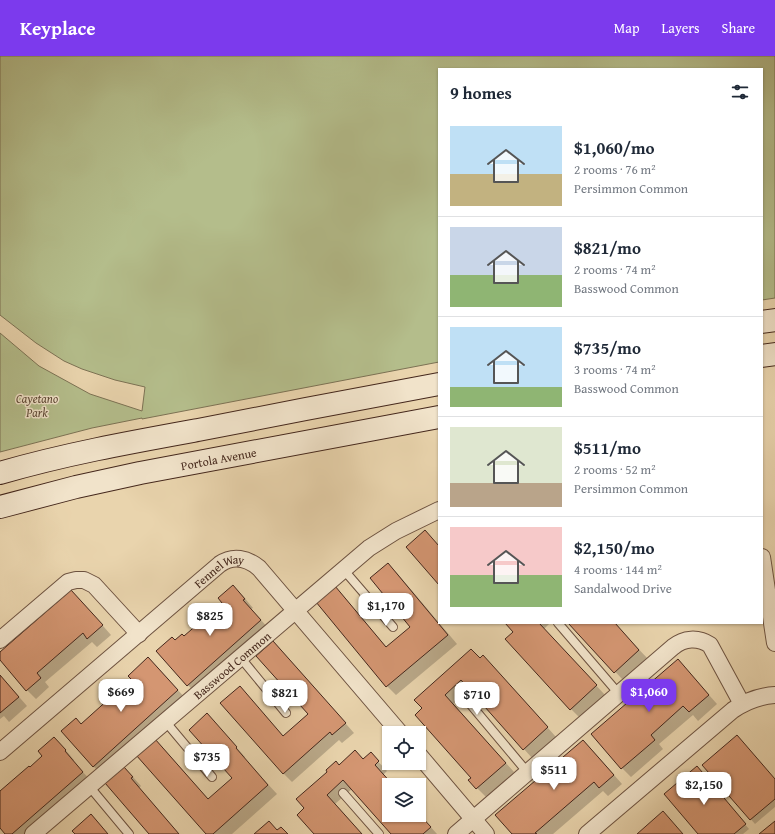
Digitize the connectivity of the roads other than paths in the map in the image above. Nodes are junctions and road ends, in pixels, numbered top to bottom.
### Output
1 (775, 320) edge
2 (763, 322) edge
3 (775, 354) edge
4 (763, 356) edge
5 (438, 384) edge
6 (438, 417) edge
7 (0, 473) edge
8 (0, 507) edge
9 (438, 512) edge
10 (763, 563) edge
11 (343, 569) junction
12 (295, 610) junction
13 (559, 624) edge
14 (393, 627) dead end
15 (139, 634) junction
16 (0, 640) edge
17 (775, 643) edge
18 (240, 657) junction
19 (460, 693) dead end
20 (619, 694) junction
21 (775, 695) edge
22 (742, 704) junction
23 (286, 713) dead end
24 (165, 721) junction
25 (394, 726) edge
26 (0, 752) edge
27 (426, 763) edge
28 (528, 773) junction
29 (212, 777) dead end
30 (89, 786) junction
31 (343, 793) dead end
32 (473, 819) junction
33 (33, 834) edge
34 (129, 834) edge
35 (379, 834) edge
36 (456, 834) edge
37 (486, 834) edge
38 (587, 834) edge

1 - 2 main road
3 - 4 main road
5 - 7 main road
6 - 8 main road, Portola Avenue
9 - 11 street, Basswood Common
10 - 17 street
11 - 12 street, Basswood Common
11 - 14 lane
12 - 15 street, Fennel Way
12 - 18 street, Basswood Common
12 - 25 street, Fennel Way
13 - 20 lane
15 - 16 street
15 - 26 street, Fennel Way
18 - 23 lane
18 - 24 street, Basswood Common
19 - 28 lane
20 - 22 street
20 - 28 street
21 - 22 street
22 - 38 street
24 - 29 lane
24 - 30 street, Basswood Common
27 - 32 street
28 - 32 street
30 - 33 street, Basswood Common
30 - 34 lane
31 - 35 lane
32 - 36 street
32 - 37 street

